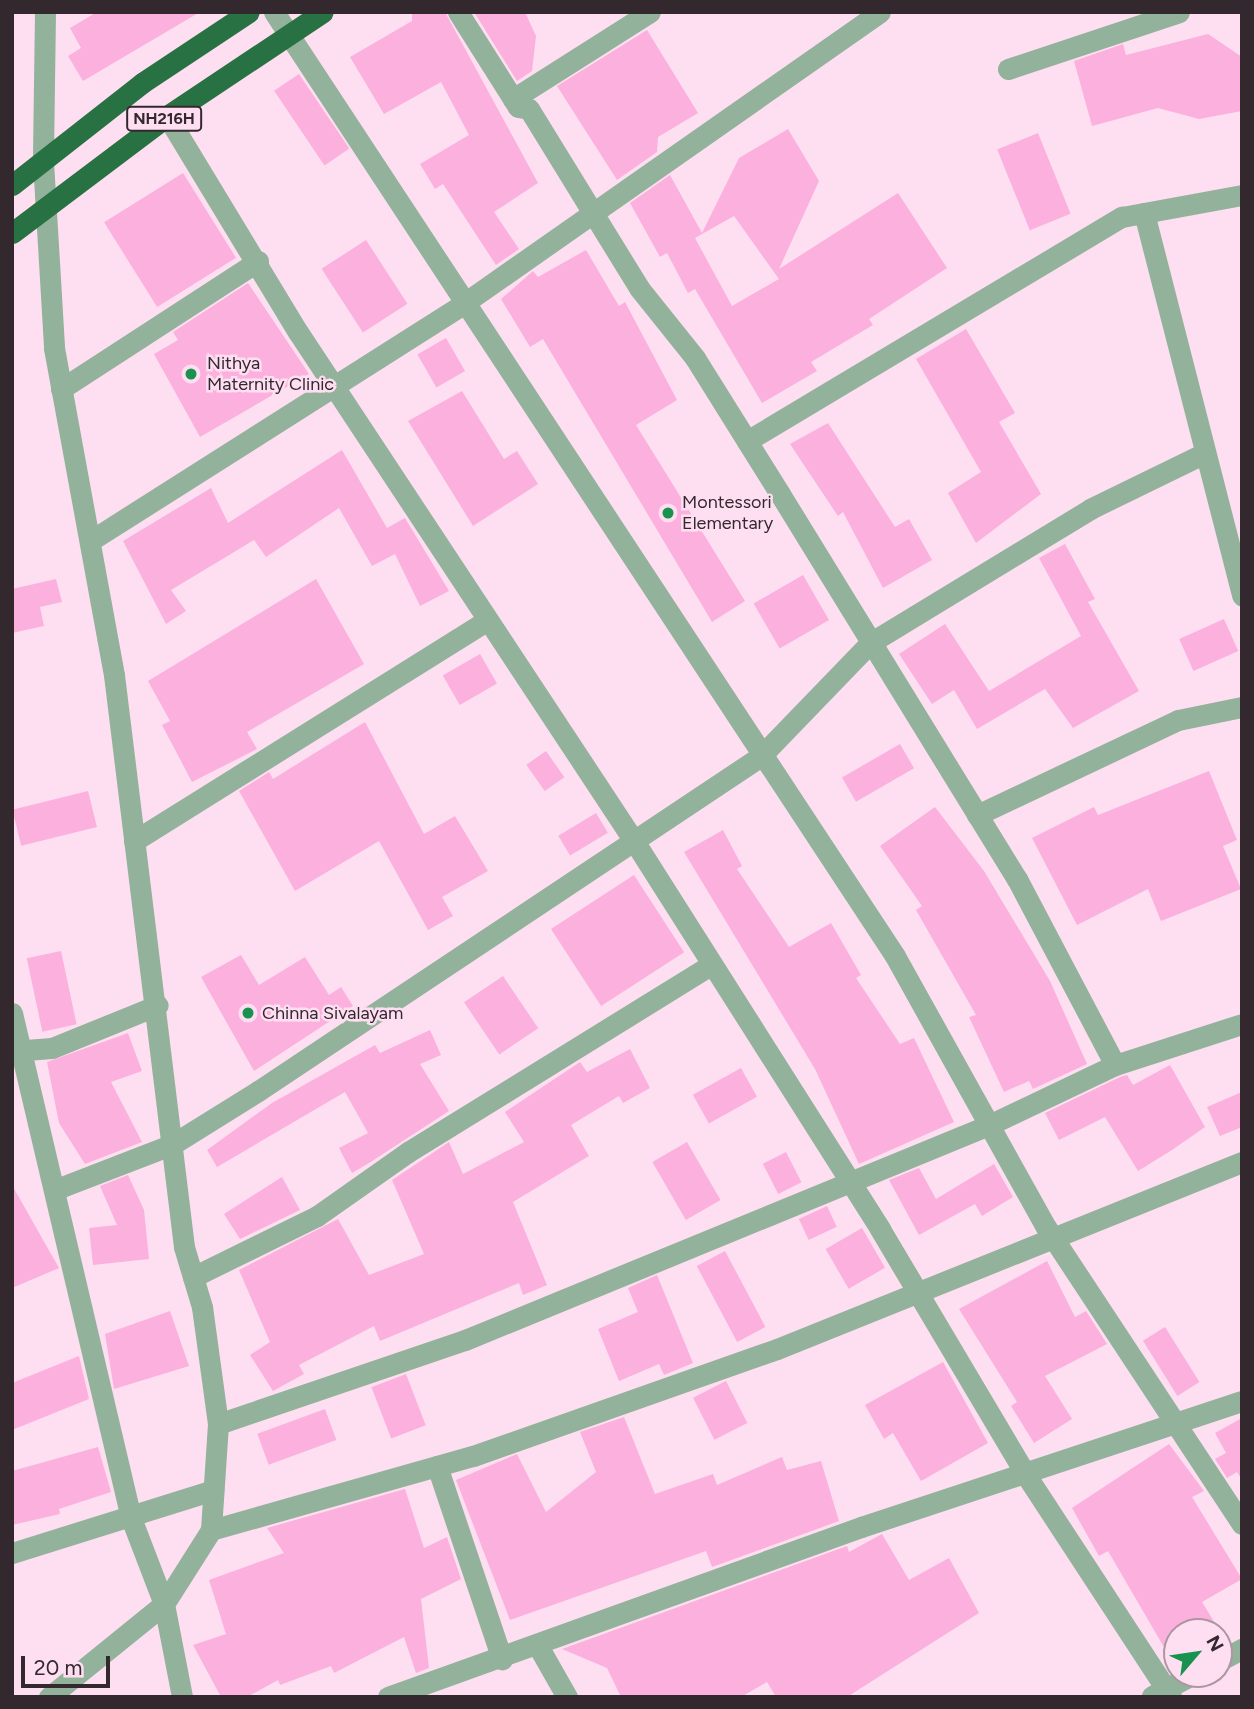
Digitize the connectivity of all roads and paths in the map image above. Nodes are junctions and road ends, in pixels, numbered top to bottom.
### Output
1 (45, 12) edge
2 (249, 12) edge
3 (274, 12) edge
4 (323, 12) edge
5 (458, 12) edge
6 (650, 12) edge
7 (880, 12) edge
8 (1179, 12) edge
9 (292, 34) junction
10 (1007, 69) dead end
11 (513, 99) junction
12 (167, 116) junction
13 (43, 162) junction
14 (12, 185) edge
15 (1242, 195) edge
16 (47, 203) junction
17 (593, 213) junction
18 (1144, 213) junction
19 (12, 233) edge
20 (258, 261) junction
21 (463, 304) junction
22 (333, 384) junction
23 (61, 388) junction
24 (747, 441) junction
25 (1203, 454) junction
26 (90, 541) junction
27 (1242, 596) edge
28 (488, 620) junction
29 (870, 643) junction
30 (1242, 707) edge
31 (761, 755) junction
32 (977, 815) junction
33 (134, 841) junction
34 (636, 844) junction
35 (711, 965) junction
36 (158, 1005) junction
37 (12, 1013) edge
38 (1242, 1024) edge
39 (15, 1050) edge
40 (1115, 1065) junction
41 (989, 1125) junction
42 (173, 1144) junction
43 (1242, 1162) edge
44 (848, 1179) junction
45 (54, 1190) junction
46 (1051, 1235) junction
47 (193, 1277) junction
48 (920, 1295) junction
49 (1242, 1401) edge
50 (1175, 1422) junction
51 (218, 1424) junction
52 (437, 1466) junction
53 (1026, 1475) junction
54 (213, 1490) junction
55 (131, 1518) junction
56 (1242, 1524) edge
57 (211, 1530) junction
58 (12, 1553) edge
59 (164, 1604) junction
60 (538, 1646) junction
61 (502, 1659) junction
62 (1161, 1695) edge
63 (50, 1697) edge
64 (183, 1697) edge
65 (388, 1697) edge
66 (567, 1697) edge

1 - 13 street
2 - 13 highway, NH216H
3 - 9 street
4 - 9 highway, NH216H
5 - 11 street
6 - 11 street
7 - 17 street
8 - 10 street
9 - 12 highway, NH216H
9 - 21 street
11 - 17 street
12 - 16 highway, NH216H
12 - 20 street
13 - 14 highway, NH216H
13 - 16 street
15 - 18 street
16 - 19 highway, NH216H
16 - 23 street
17 - 21 street
17 - 24 street
18 - 24 street
18 - 25 street
20 - 22 street
20 - 23 street
21 - 22 street
21 - 31 street
22 - 26 street
22 - 28 street
23 - 26 street
24 - 29 street
25 - 27 street
25 - 29 street
26 - 33 street
28 - 33 street
28 - 34 street
29 - 31 street
29 - 32 street
30 - 32 street
31 - 34 street
31 - 41 street
32 - 40 street
33 - 36 street
34 - 35 street
34 - 42 street
35 - 44 street
35 - 47 street
36 - 39 street
36 - 42 street
37 - 39 street
38 - 40 street
39 - 45 street
40 - 41 street
41 - 44 street
41 - 46 street
42 - 45 street
42 - 47 street
43 - 46 street
44 - 48 street
44 - 51 street
45 - 55 street
46 - 48 street
46 - 50 street
47 - 51 street
48 - 52 street
48 - 53 street
49 - 50 street
50 - 53 street
50 - 56 street
51 - 54 street
52 - 57 street
52 - 61 street
53 - 60 street
53 - 62 street
54 - 55 street
54 - 57 street
55 - 58 street
55 - 59 street
57 - 59 street
59 - 63 street
59 - 64 street
60 - 61 street
60 - 66 street
61 - 65 street

